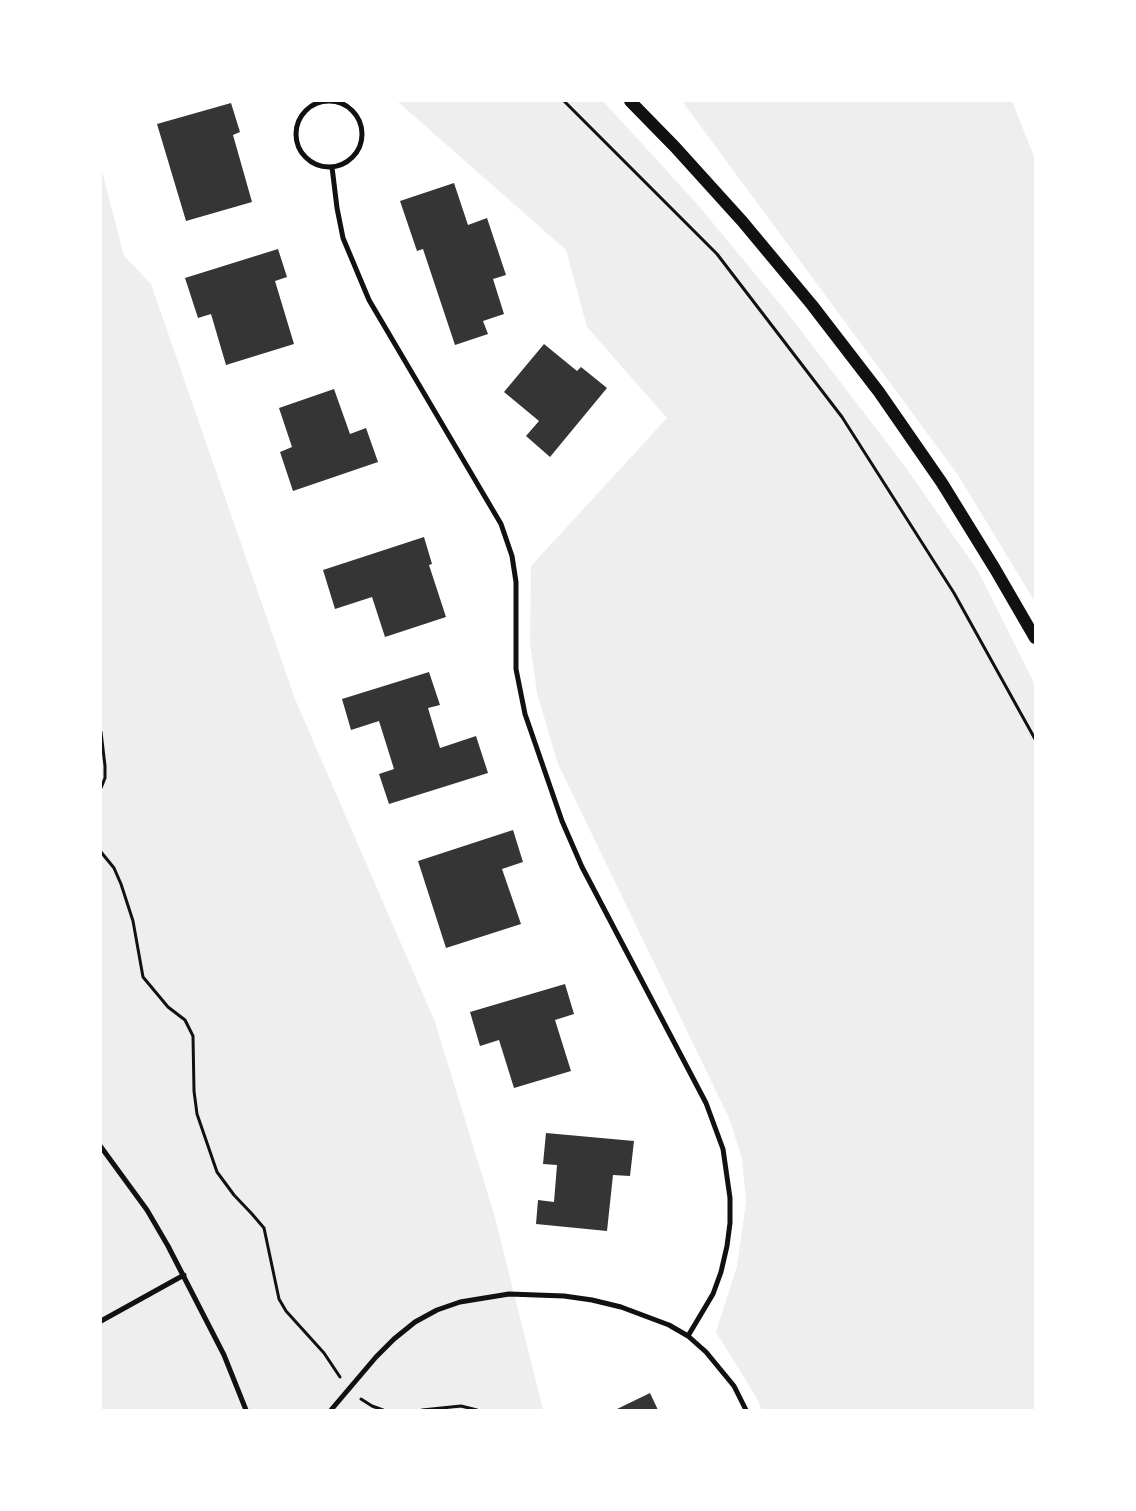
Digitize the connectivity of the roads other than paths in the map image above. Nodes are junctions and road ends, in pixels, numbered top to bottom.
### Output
1 (630, 101) edge
2 (332, 167) junction
3 (1035, 638) edge
4 (101, 1147) edge
5 (184, 1275) junction
6 (101, 1321) edge
7 (688, 1336) junction
8 (246, 1410) edge
9 (331, 1410) edge
10 (746, 1410) edge

1 - 3 main road
2 - 2 street
2 - 7 street
4 - 5 street
5 - 6 street
5 - 8 street
7 - 9 street
7 - 10 street

